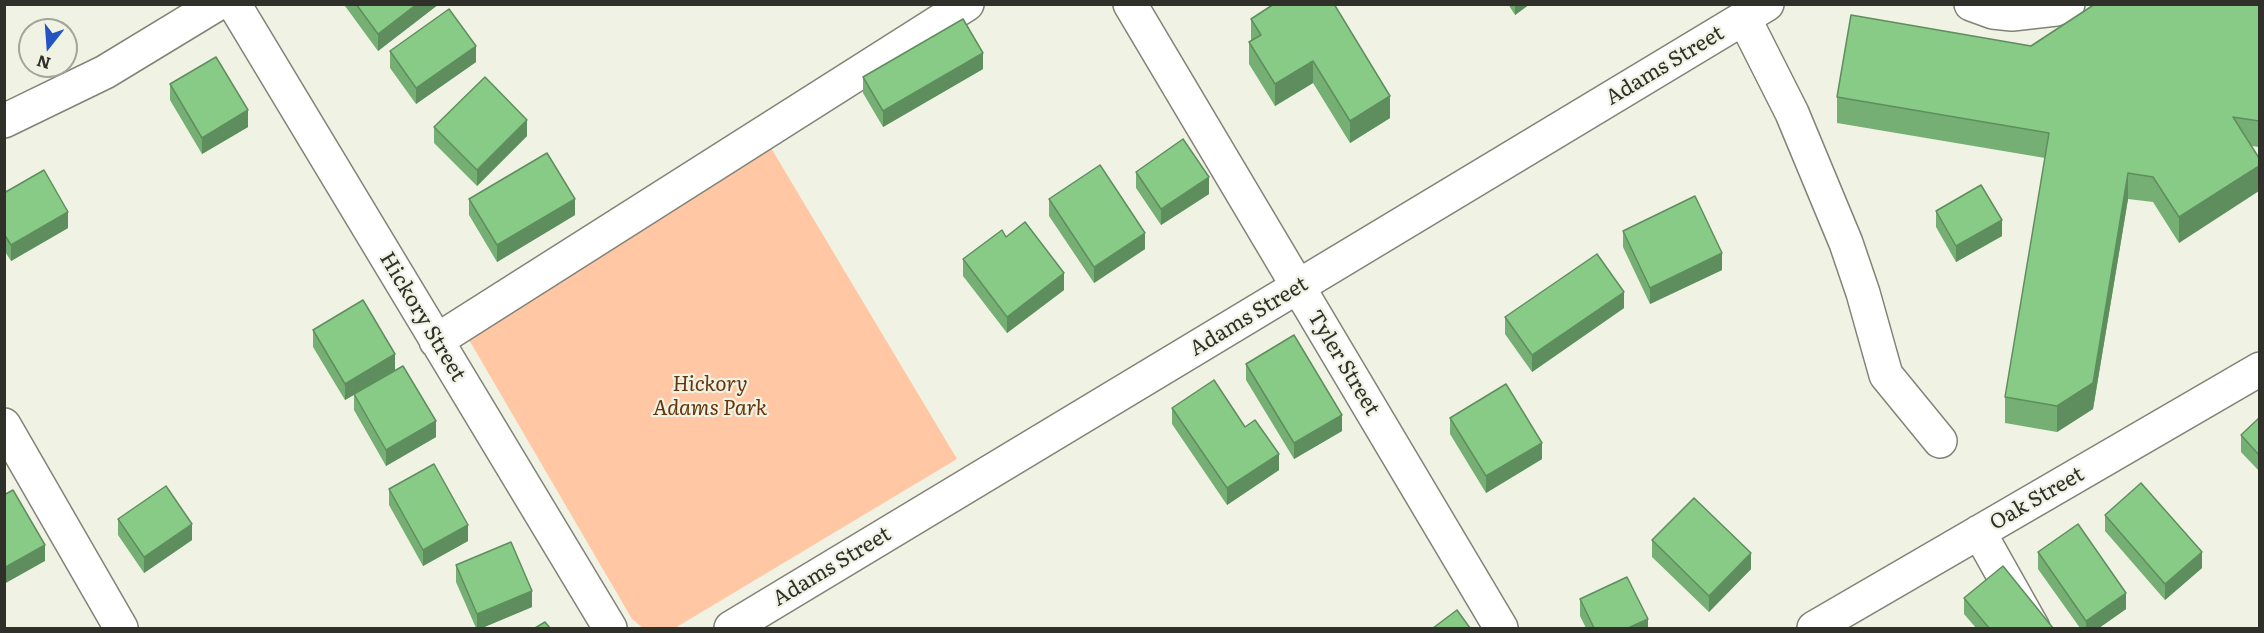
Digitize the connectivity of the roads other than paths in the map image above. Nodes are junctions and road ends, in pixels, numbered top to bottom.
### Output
1 (217, 4) edge
2 (234, 4) edge
3 (967, 4) edge
4 (1130, 4) edge
5 (1971, 4) edge
6 (2068, 4) edge
7 (1755, 11) edge
8 (4, 121) edge
9 (1297, 287) junction
10 (436, 341) junction
11 (2259, 369) edge
12 (4, 425) edge
13 (1940, 441) dead end
14 (1979, 532) junction
15 (121, 628) edge
16 (610, 628) edge
17 (730, 628) edge
18 (1501, 628) edge
19 (1814, 628) edge
20 (2032, 628) edge

1 - 8 street
2 - 10 street, Hickory Street
3 - 10 street
4 - 9 street, Tyler Street
5 - 6 street
7 - 9 street, Adams Street
7 - 13 street
9 - 17 street, Adams Street
9 - 18 street, Tyler Street
10 - 16 street, Hickory Street
11 - 14 street, Oak Street
12 - 15 street
14 - 19 street, Oak Street
14 - 20 street

